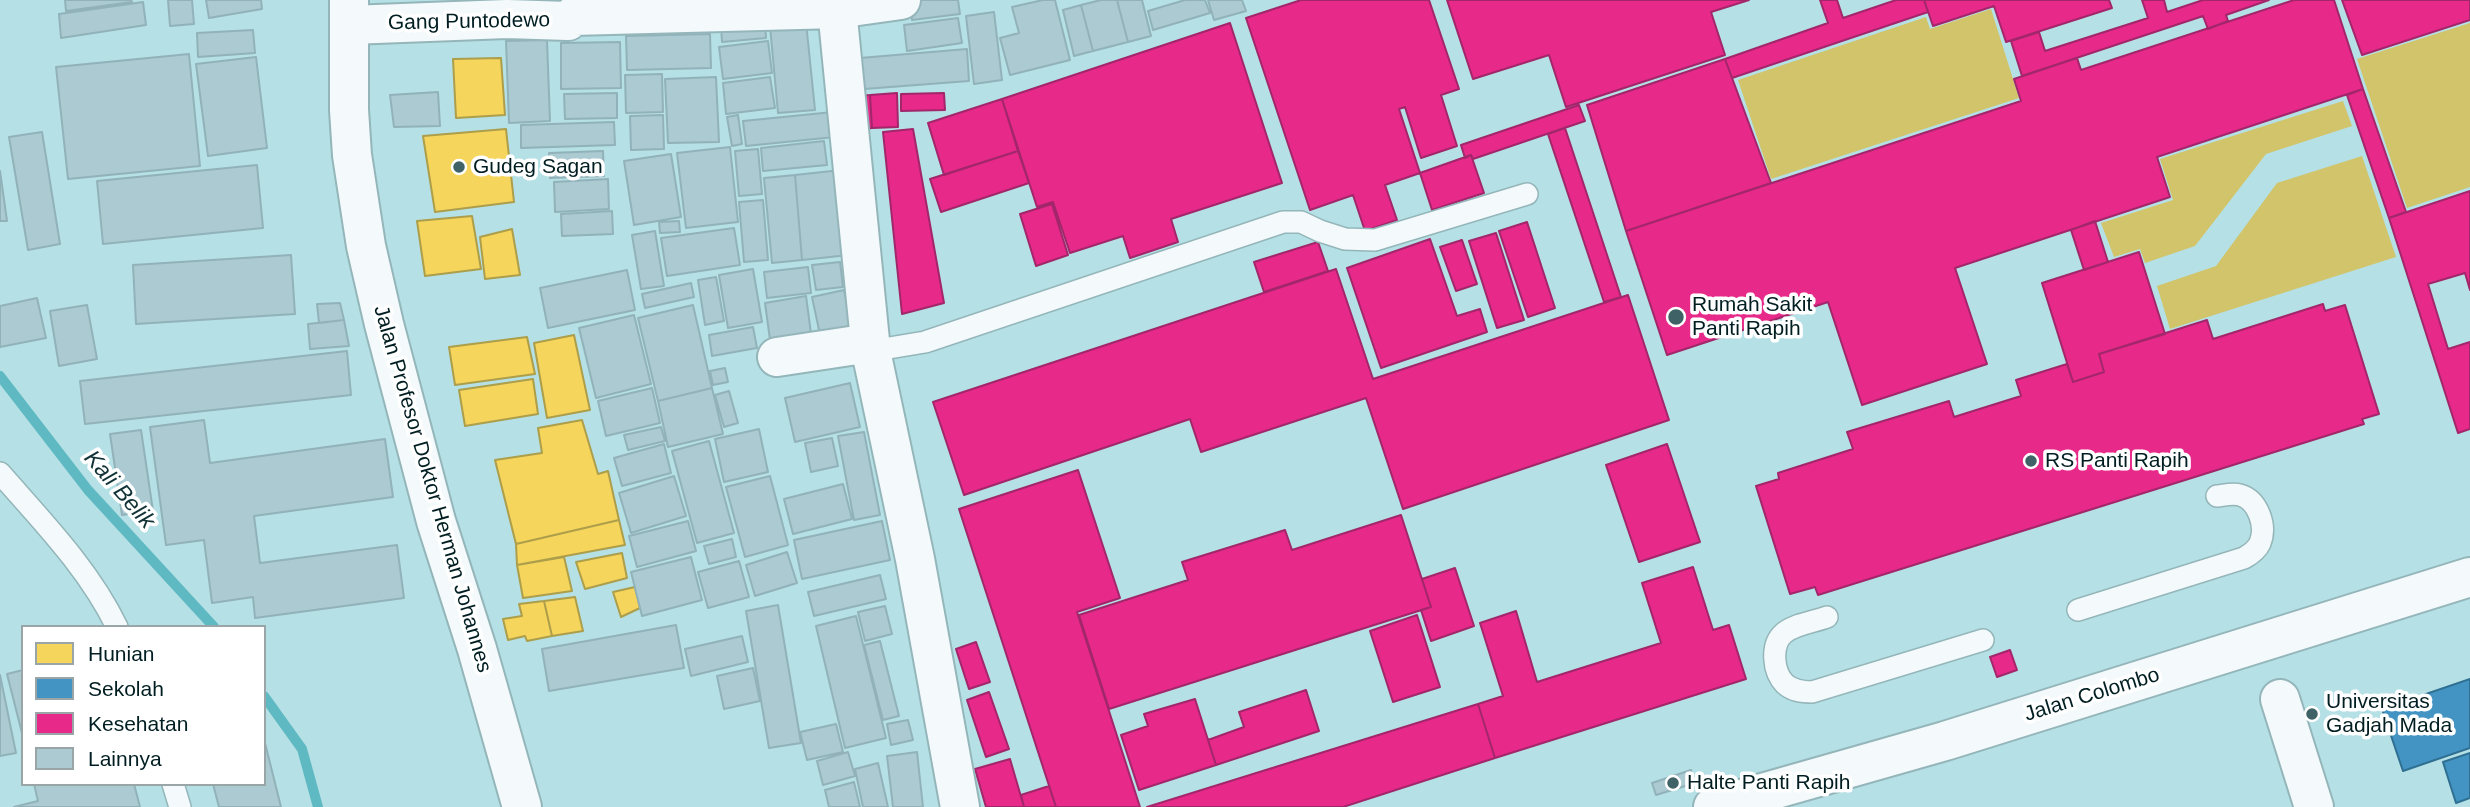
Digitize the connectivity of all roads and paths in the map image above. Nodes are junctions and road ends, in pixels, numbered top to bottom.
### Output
1 (901, 0) edge
2 (837, 9) junction
3 (349, 13) edge
4 (1527, 194) dead end
5 (871, 347) junction
6 (777, 358) dead end
7 (0, 473) edge
8 (2217, 496) dead end
9 (2470, 577) edge
10 (2078, 610) dead end
11 (1827, 617) dead end
12 (116, 625) edge
13 (1983, 640) dead end
14 (2280, 699) dead end
15 (174, 786) edge
16 (180, 807) edge
17 (522, 807) edge
18 (960, 807) edge
19 (1713, 807) edge
20 (2314, 807) edge

1 - 2 main road, Gang Puntodewo
2 - 3 main road, Gang Puntodewo
2 - 5 main road
3 - 17 main road, Jalan Profesor Doktor Herman Johannes
4 - 5 lane
5 - 6 main road
5 - 18 main road
7 - 12 lane
8 - 10 lane
9 - 19 main road, Jalan Colombo
11 - 13 lane
14 - 20 main road
15 - 16 lane

